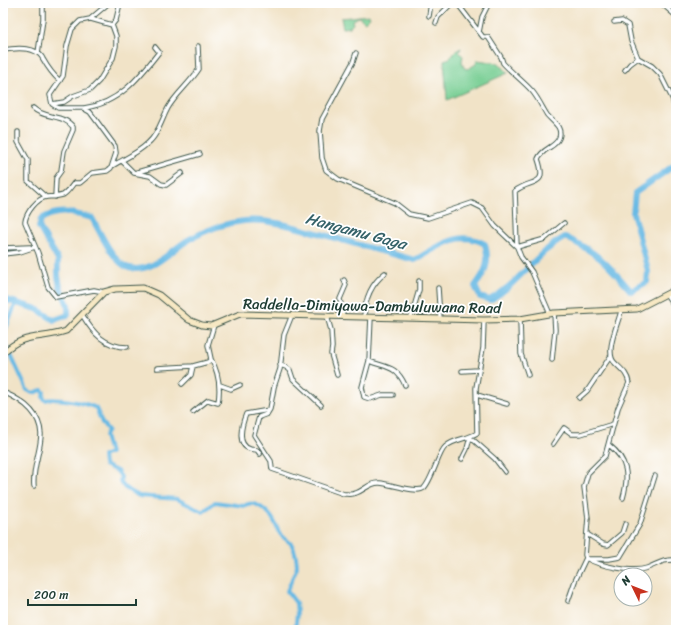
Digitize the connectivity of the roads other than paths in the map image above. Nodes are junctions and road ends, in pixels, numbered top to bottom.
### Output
1 (43, 3) edge
2 (108, 3) edge
3 (120, 3) edge
4 (431, 3) edge
5 (452, 3) edge
6 (457, 3) edge
7 (489, 3) edge
8 (621, 3) edge
9 (629, 3) edge
10 (661, 3) edge
11 (429, 16) dead end
12 (676, 16) edge
13 (90, 19) junction
14 (614, 22) dead end
15 (436, 23) dead end
16 (112, 25) junction
17 (479, 32) junction
18 (198, 46) dead end
19 (155, 47) dead end
20 (3, 50) edge
21 (38, 53) junction
22 (356, 53) dead end
23 (638, 58) junction
24 (625, 70) dead end
25 (60, 81) junction
26 (52, 104) junction
27 (33, 108) dead end
28 (83, 108) junction
29 (676, 120) edge
30 (18, 132) dead end
31 (200, 154) dead end
32 (122, 161) junction
33 (112, 166) junction
34 (134, 173) junction
35 (182, 174) dead end
36 (46, 197) junction
37 (55, 197) junction
38 (564, 223) dead end
39 (35, 247) junction
40 (517, 247) junction
41 (3, 248) edge
42 (3, 254) edge
43 (385, 273) dead end
44 (344, 280) dead end
45 (419, 281) dead end
46 (438, 288) dead end
47 (676, 289) edge
48 (104, 292) junction
49 (666, 294) junction
50 (676, 309) edge
51 (622, 311) junction
52 (552, 313) junction
53 (292, 315) junction
54 (83, 316) junction
55 (327, 316) junction
56 (343, 316) junction
57 (364, 317) junction
58 (371, 317) junction
59 (411, 317) junction
60 (440, 319) junction
61 (520, 319) junction
62 (484, 320) junction
63 (214, 325) junction
64 (127, 347) dead end
65 (3, 353) edge
66 (610, 356) junction
67 (211, 359) junction
68 (552, 360) dead end
69 (369, 361) junction
70 (280, 365) junction
71 (193, 366) junction
72 (157, 368) dead end
73 (478, 370) junction
74 (462, 371) dead end
75 (337, 375) dead end
76 (528, 375) dead end
77 (182, 384) dead end
78 (220, 384) junction
79 (240, 385) dead end
80 (405, 385) dead end
81 (3, 392) edge
82 (392, 395) dead end
83 (477, 395) junction
84 (579, 398) dead end
85 (507, 404) dead end
86 (320, 405) dead end
87 (270, 409) junction
88 (193, 412) dead end
89 (614, 424) junction
90 (470, 437) junction
91 (553, 444) dead end
92 (609, 445) junction
93 (260, 454) dead end
94 (462, 459) dead end
95 (505, 472) dead end
96 (655, 476) dead end
97 (34, 486) dead end
98 (623, 498) dead end
99 (625, 524) dead end
100 (587, 534) junction
101 (587, 559) junction
102 (676, 560) edge
103 (568, 601) dead end

1 - 21 street
2 - 13 street
3 - 16 street
4 - 11 street
5 - 15 street
6 - 17 street
7 - 17 street
8 - 9 street
10 - 12 street
13 - 16 street
13 - 25 street
14 - 23 street
16 - 26 street
17 - 40 street
18 - 32 street
19 - 28 street
20 - 21 street
21 - 25 street
22 - 40 street
23 - 24 street
23 - 29 street
25 - 26 street
26 - 28 street
27 - 37 street
28 - 33 street
30 - 36 street
31 - 34 street
32 - 33 street
32 - 34 street
33 - 37 street
34 - 35 street
36 - 37 street
36 - 39 street
38 - 40 street
39 - 41 street
39 - 42 street
39 - 48 street
40 - 52 street
43 - 57 street
44 - 56 street
45 - 59 street
46 - 60 street
47 - 49 street, Raddella-Dimiyawa-Dambuluwana Road
48 - 54 street
48 - 63 street
49 - 50 street
49 - 51 street, Raddella-Dimiyawa-Dambuluwana Road
51 - 52 street, Raddella-Dimiyawa-Dambuluwana Road
51 - 66 street
52 - 61 street, Raddella-Dimiyawa-Dambuluwana Road
52 - 68 street
53 - 55 street, Raddella-Dimiyawa-Dambuluwana Road
53 - 63 street, Raddella-Dimiyawa-Dambuluwana Road
53 - 70 street
54 - 64 street
54 - 65 street
55 - 56 street, Raddella-Dimiyawa-Dambuluwana Road
55 - 75 street
56 - 57 street, Raddella-Dimiyawa-Dambuluwana Road
57 - 58 street, Raddella-Dimiyawa-Dambuluwana Road
58 - 59 street, Raddella-Dimiyawa-Dambuluwana Road
58 - 69 street
59 - 60 street, Raddella-Dimiyawa-Dambuluwana Road
60 - 62 street, Raddella-Dimiyawa-Dambuluwana Road
61 - 62 street, Raddella-Dimiyawa-Dambuluwana Road
61 - 76 street
62 - 73 street
63 - 67 street
66 - 84 street
66 - 89 street
67 - 71 street
67 - 78 street
69 - 80 street
69 - 82 street
70 - 86 street
70 - 87 street
71 - 72 street
71 - 77 street
73 - 74 street
73 - 83 street
78 - 79 street
78 - 88 street
81 - 97 street
83 - 85 street
83 - 90 street
87 - 90 street
87 - 93 street
89 - 91 street
89 - 92 street
90 - 94 street
90 - 95 street
92 - 98 street
92 - 100 street
96 - 101 street
99 - 100 street
100 - 101 street
101 - 102 street
101 - 103 street

